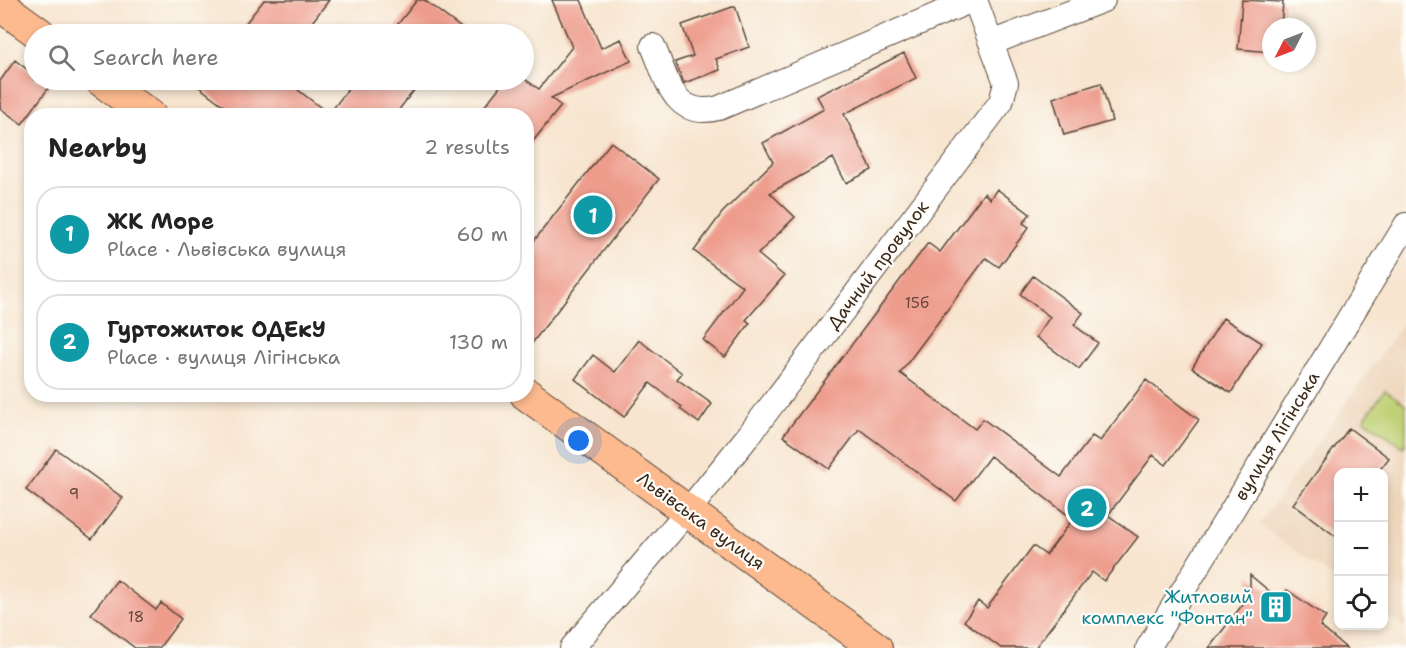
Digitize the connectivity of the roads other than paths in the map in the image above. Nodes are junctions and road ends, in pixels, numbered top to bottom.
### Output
1 (973, 0) edge
2 (1103, 0) edge
3 (0, 5) edge
4 (26, 24) edge
5 (991, 43) junction
6 (653, 46) dead end
7 (115, 90) edge
8 (139, 108) edge
9 (1403, 234) edge
10 (534, 399) edge
11 (687, 512) junction
12 (572, 648) edge
13 (876, 648) edge
14 (1148, 648) edge

1 - 5 street, Дачний провулок
1 - 6 street
2 - 5 street
3 - 4 main road
5 - 11 street, Дачний провулок
7 - 8 main road
9 - 14 street, вулиця Лігінська
10 - 11 main road, Львівська вулиця
11 - 12 street, Дачний провулок
11 - 13 main road, Львівська вулиця

